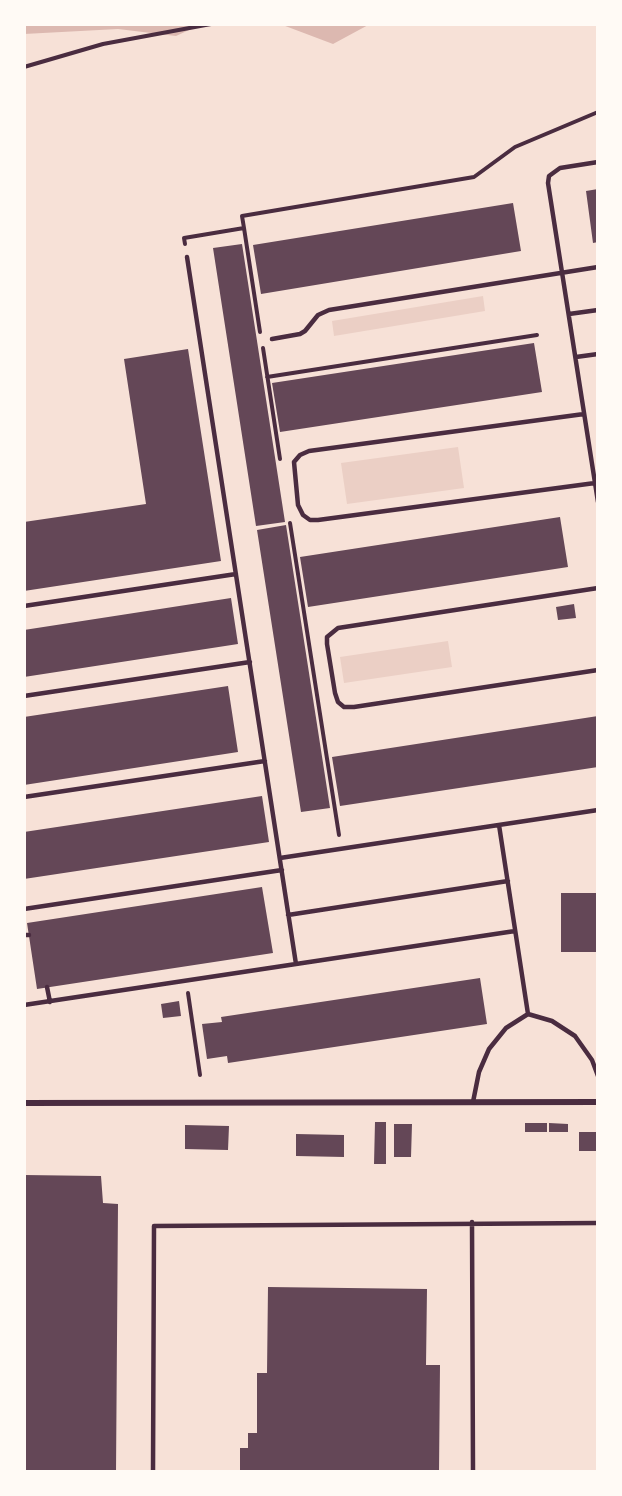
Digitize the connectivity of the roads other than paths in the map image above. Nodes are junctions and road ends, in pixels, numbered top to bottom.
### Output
1 (598, 162) edge
2 (187, 257) dead end
3 (598, 267) edge
4 (562, 272) junction
5 (598, 310) edge
6 (569, 314) junction
7 (272, 339) dead end
8 (598, 354) edge
9 (576, 357) junction
10 (584, 414) junction
11 (596, 476) edge
12 (595, 483) junction
13 (598, 502) edge
14 (236, 574) junction
15 (598, 588) edge
16 (24, 606) edge
17 (250, 662) junction
18 (598, 670) edge
19 (24, 696) edge
20 (265, 761) junction
21 (24, 797) edge
22 (598, 810) edge
23 (499, 825) junction
24 (280, 858) junction
25 (282, 870) junction
26 (508, 881) junction
27 (24, 909) edge
28 (288, 915) junction
29 (515, 931) junction
30 (296, 964) junction
31 (47, 987) dead end
32 (50, 1002) junction
33 (24, 1005) edge
34 (528, 1014) junction
35 (598, 1076) edge
36 (473, 1102) junction
37 (598, 1102) edge
38 (24, 1103) edge
39 (472, 1222) junction
40 (598, 1223) edge
41 (153, 1472) edge
42 (473, 1472) edge

1 - 4 lane
2 - 14 lane
3 - 4 lane
4 - 6 lane
4 - 7 lane
5 - 6 lane
6 - 9 lane
8 - 9 lane
9 - 10 lane
10 - 11 lane
10 - 12 lane
11 - 12 lane
12 - 13 lane
14 - 16 lane
14 - 17 lane
15 - 18 lane
17 - 19 lane
17 - 20 lane
20 - 21 lane
20 - 24 lane
22 - 23 lane
23 - 24 lane
23 - 26 lane
24 - 25 lane
25 - 27 lane
25 - 28 lane
26 - 28 lane
26 - 29 lane
28 - 30 lane
29 - 30 lane
29 - 34 lane
30 - 32 lane
31 - 32 lane
32 - 33 lane
34 - 35 lane
34 - 36 lane
36 - 37 street
36 - 38 street
39 - 40 lane
39 - 41 lane
39 - 42 lane

